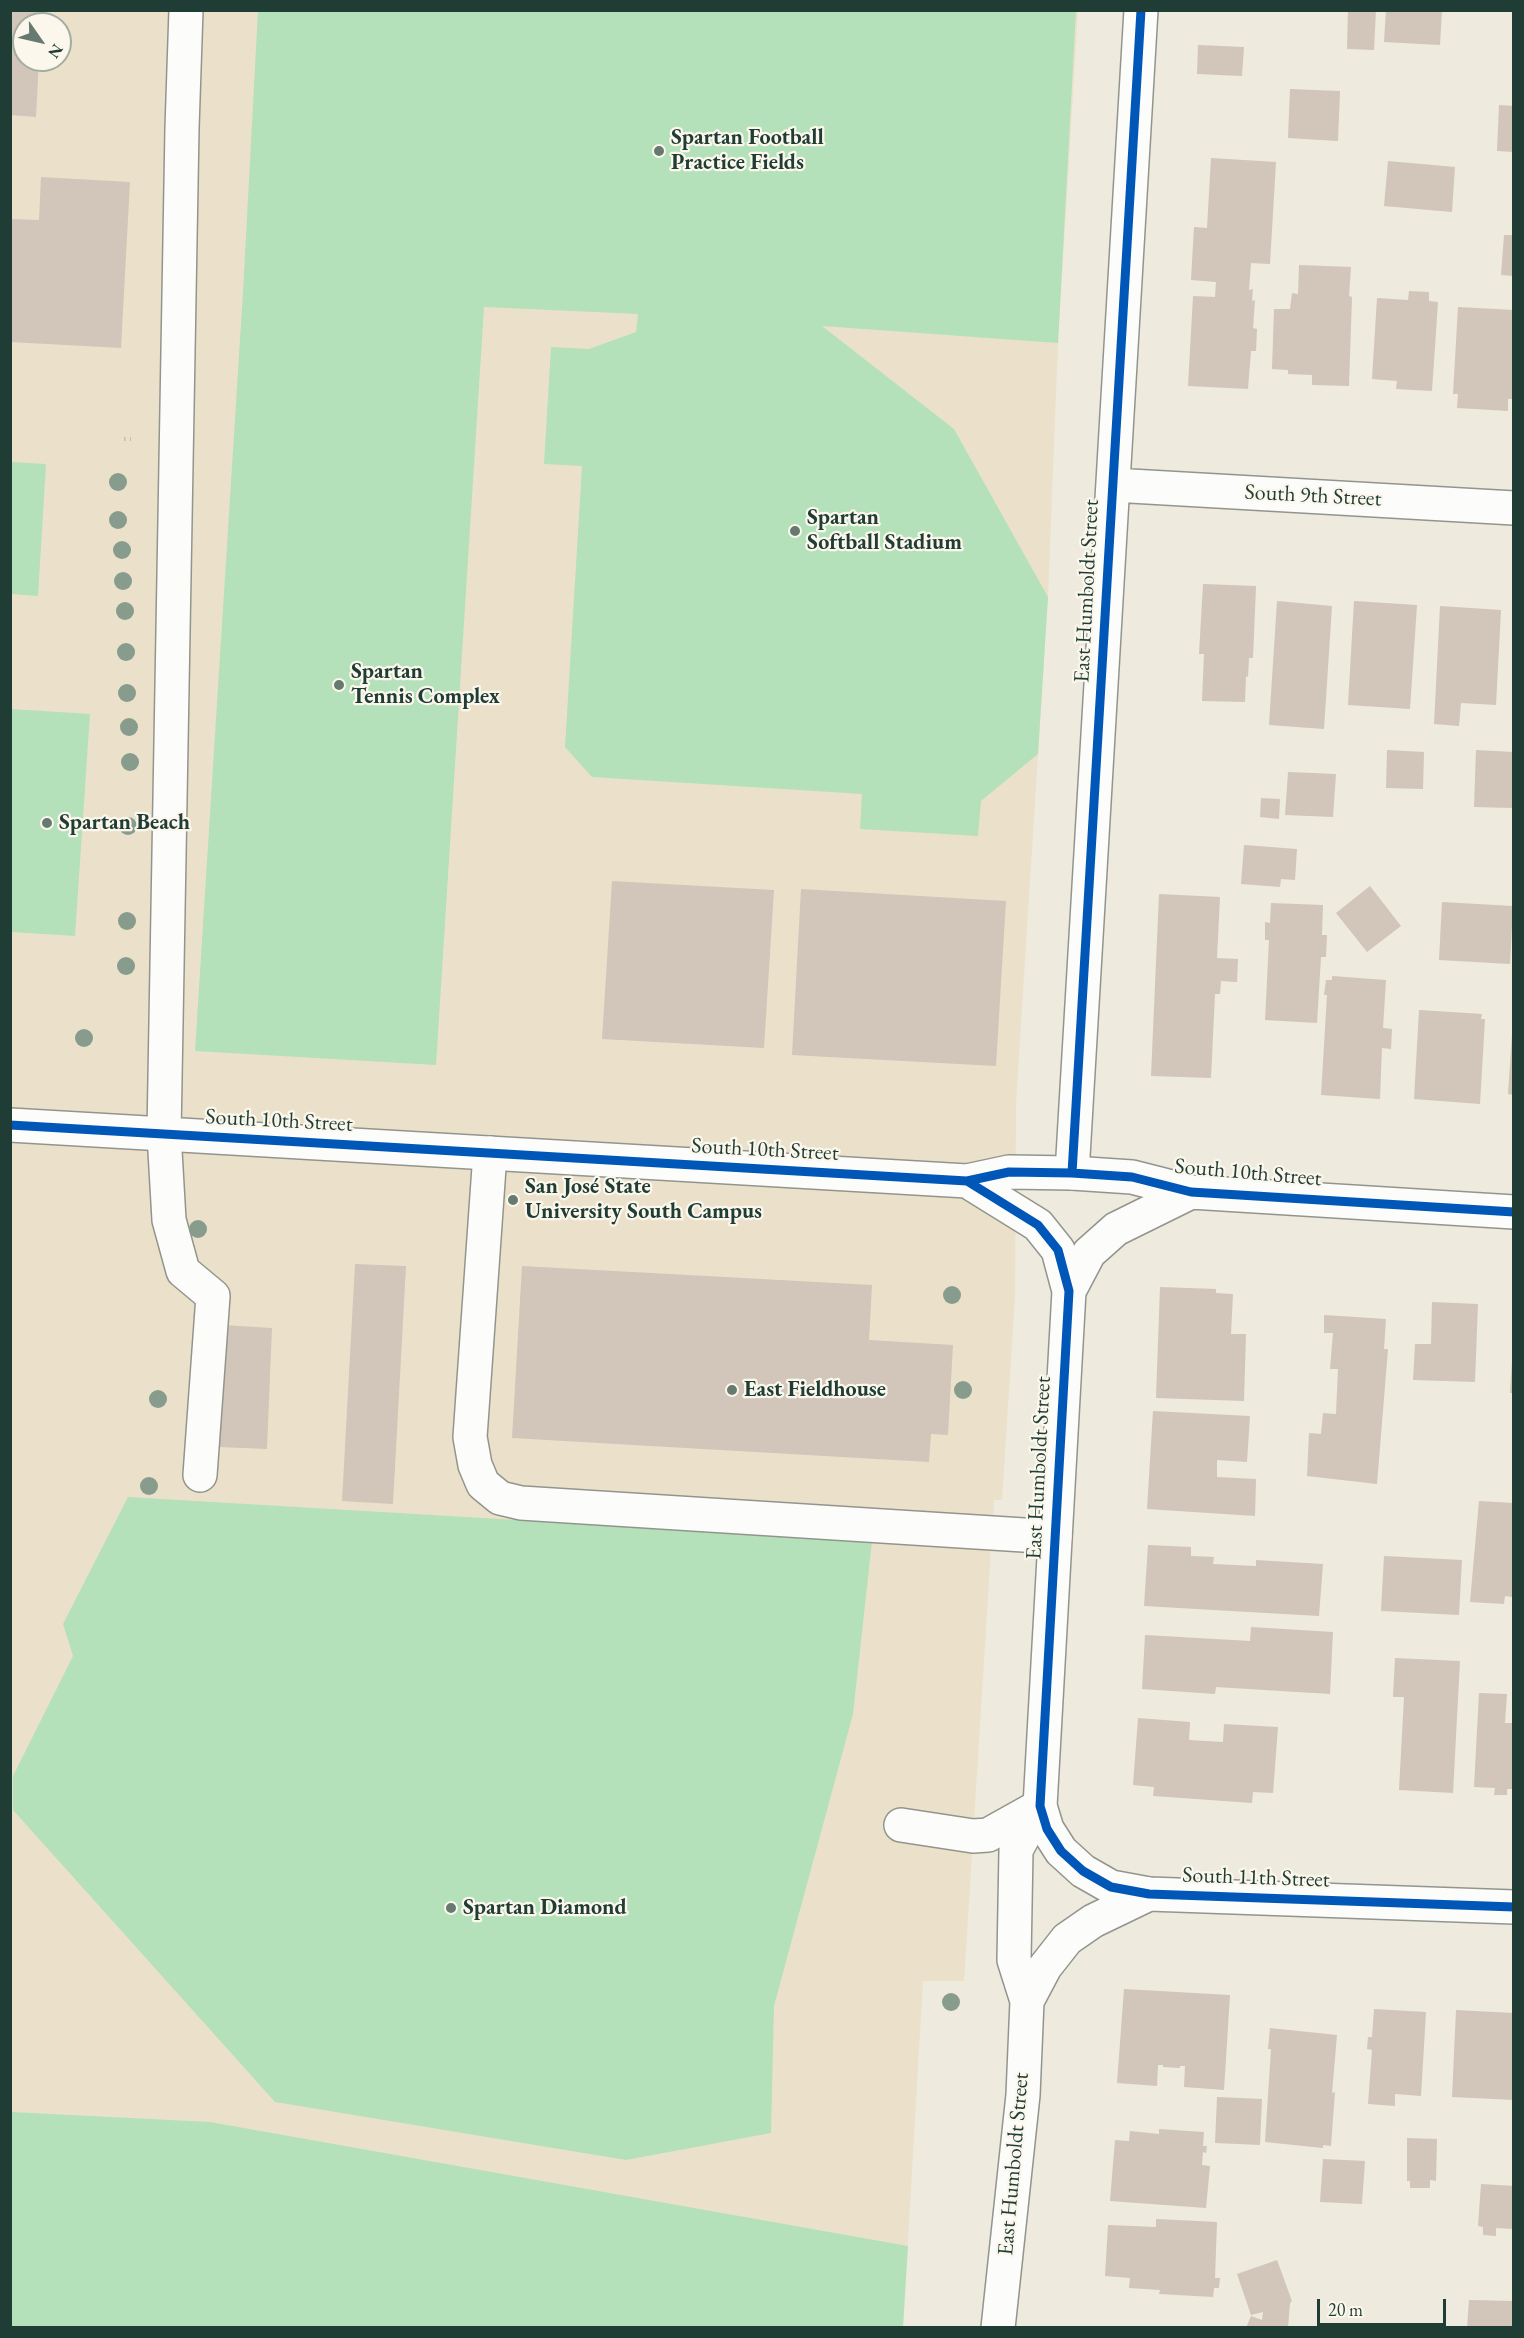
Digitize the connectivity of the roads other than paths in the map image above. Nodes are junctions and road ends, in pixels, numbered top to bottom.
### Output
1 (186, 10) edge
2 (1141, 10) edge
3 (1113, 484) junction
4 (1514, 507) edge
5 (10, 1125) edge
6 (164, 1134) junction
7 (490, 1153) junction
8 (1072, 1173) junction
9 (968, 1181) junction
10 (1191, 1192) junction
11 (1514, 1212) edge
12 (1069, 1291) junction
13 (200, 1475) dead end
14 (1055, 1537) junction
15 (1040, 1806) junction
16 (901, 1825) dead end
17 (1149, 1894) junction
18 (1514, 1906) edge
19 (1027, 2001) junction
20 (998, 2328) edge

1 - 6 main road
2 - 3 main road, East Humboldt Street
3 - 4 main road, South 9th Street
3 - 8 main road, East Humboldt Street
5 - 6 main road, South 10th Street
6 - 7 main road, South 10th Street
6 - 13 main road
7 - 9 main road, South 10th Street
7 - 14 main road
8 - 9 main road, South 10th Street
8 - 10 main road, South 10th Street
9 - 12 main road, East Humboldt Street
10 - 11 main road, South 10th Street
10 - 12 main road, East Humboldt Street
12 - 14 main road, East Humboldt Street
14 - 15 main road, East Humboldt Street
15 - 16 main road
15 - 17 main road, South 11th Street
15 - 19 main road, East Humboldt Street
17 - 18 main road, South 11th Street
17 - 19 main road, East Humboldt Street
19 - 20 main road, East Humboldt Street

